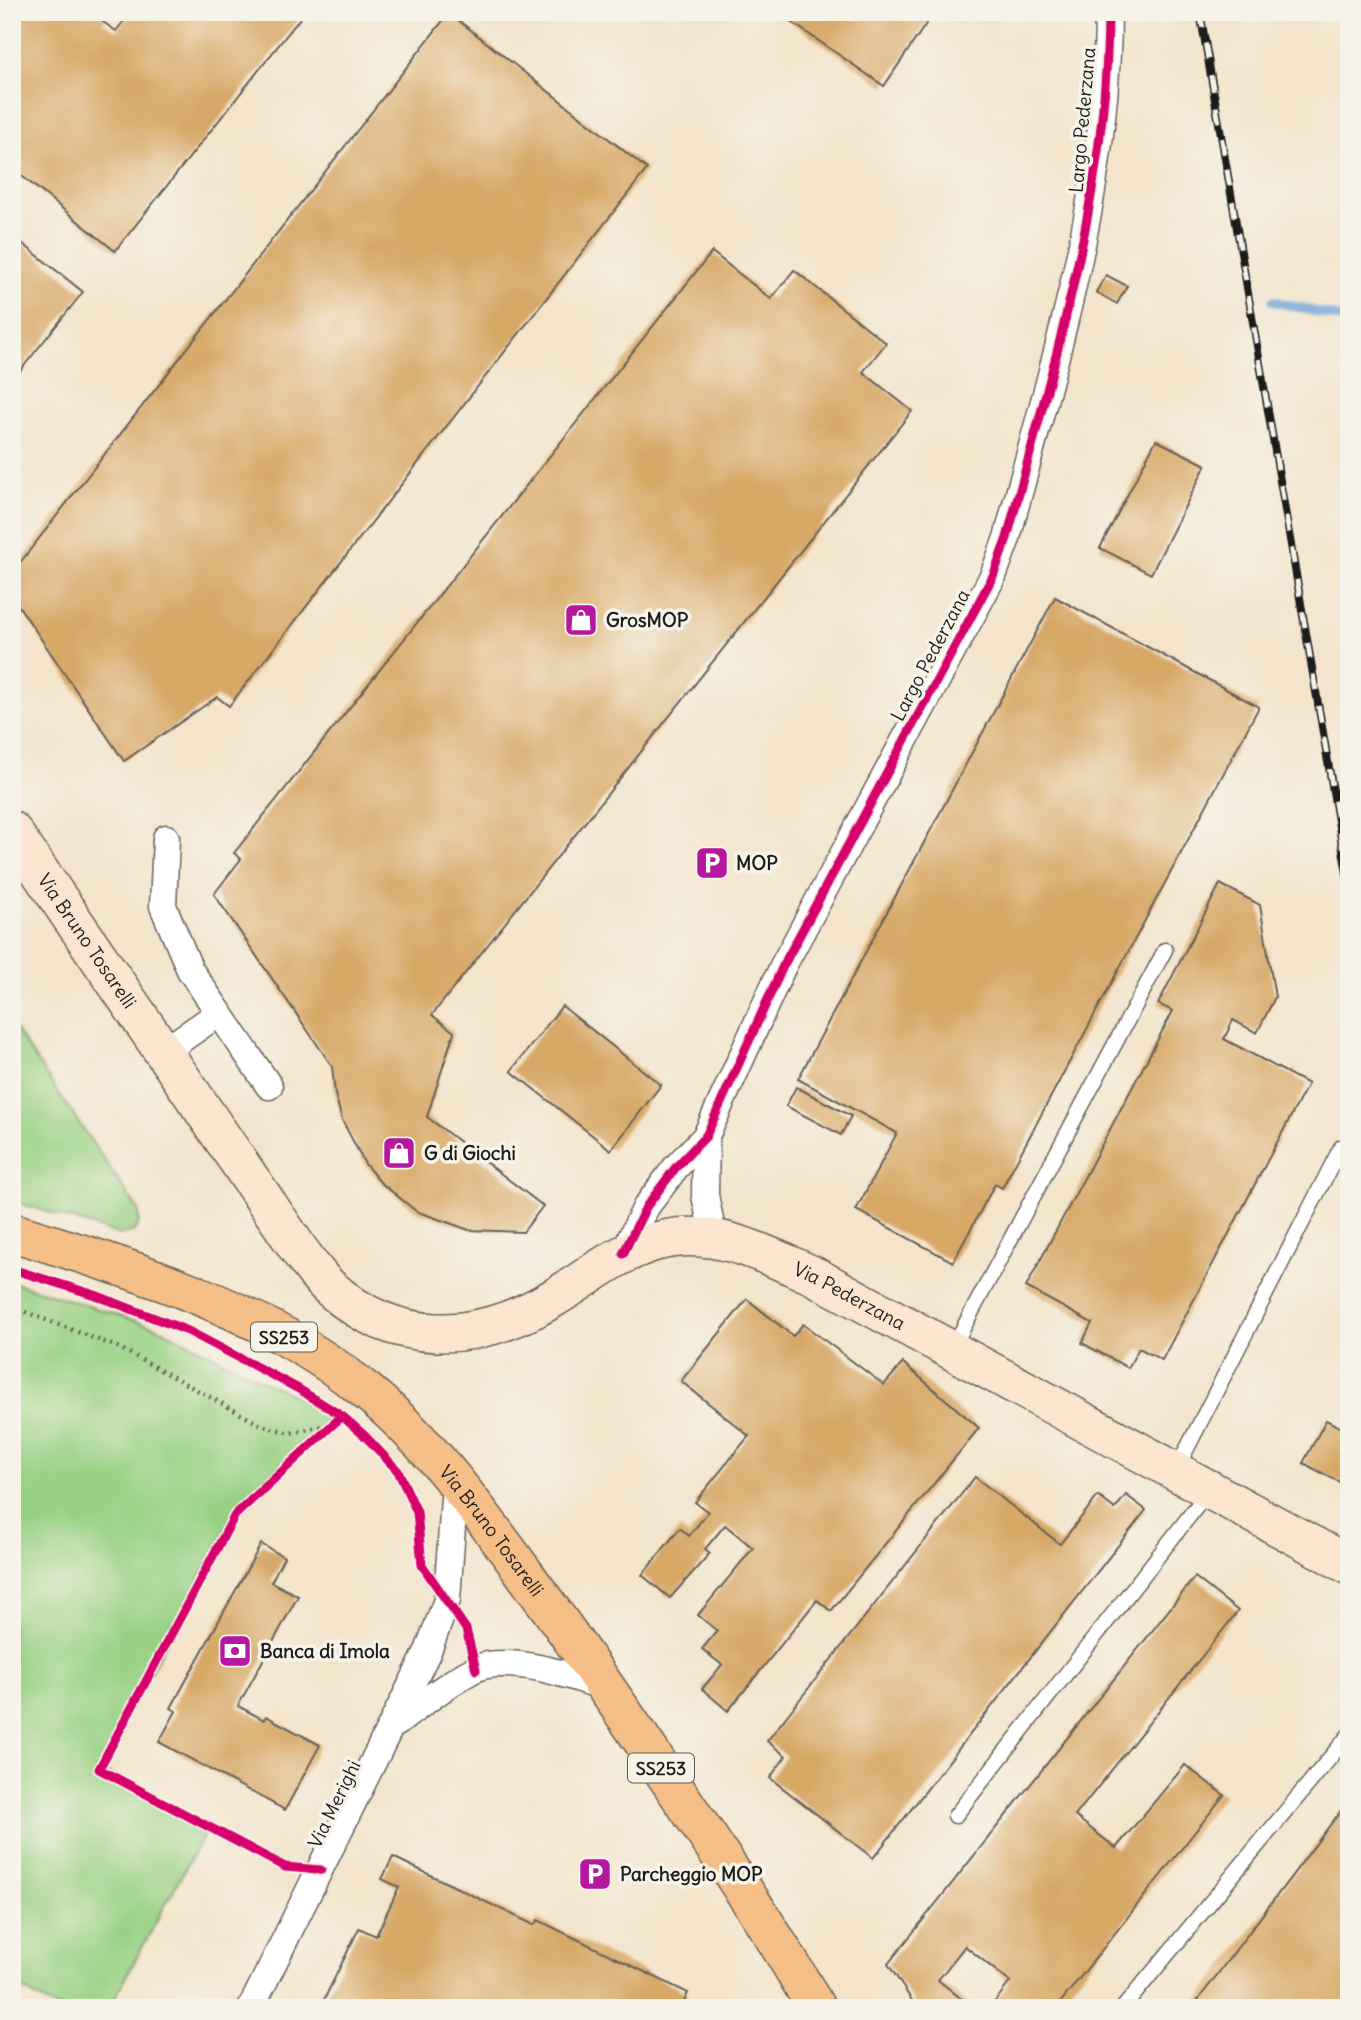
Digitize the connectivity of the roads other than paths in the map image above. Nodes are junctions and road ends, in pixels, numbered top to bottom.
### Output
1 (1108, 12) edge
2 (12, 831) edge
3 (166, 838) dead end
4 (1166, 950) dead end
5 (219, 1013) junction
6 (163, 1052) junction
7 (269, 1086) dead end
8 (706, 1136) junction
9 (1341, 1147) dead end
10 (12, 1232) edge
11 (714, 1240) junction
12 (622, 1255) junction
13 (329, 1287) joint
14 (951, 1350) junction
15 (1175, 1471) junction
16 (455, 1483) junction
17 (1209, 1490) junction
18 (1349, 1565) edge
19 (608, 1688) junction
20 (390, 1728) junction
21 (1349, 1735) edge
22 (955, 1816) dead end
23 (251, 2008) edge
24 (816, 2008) edge
25 (1123, 2008) edge

1 - 8 street, Largo Pederzana
2 - 6 main road, Via Bruno Tosarelli
3 - 5 street
4 - 14 lane
5 - 6 street
5 - 7 street
6 - 13 main road, Via Bruno Tosarelli
8 - 11 street, Largo Pederzana
8 - 12 street, Largo Pederzana
9 - 15 lane
10 - 16 main road, Via Bruno Tosarelli / SS253
11 - 12 main road, Via Pederzana
11 - 14 main road, Via Pederzana
12 - 13 main road, Via Pederzana
14 - 15 main road, Via Pederzana
15 - 17 main road, Via Pederzana
16 - 19 main road, Via Bruno Tosarelli / SS253
16 - 20 street, Via Merighi
17 - 18 main road, Via Pederzana
17 - 22 lane
19 - 20 street, Via Merighi
19 - 24 main road, Via Bruno Tosarelli / SS253
20 - 23 street, Via Merighi
21 - 25 lane

